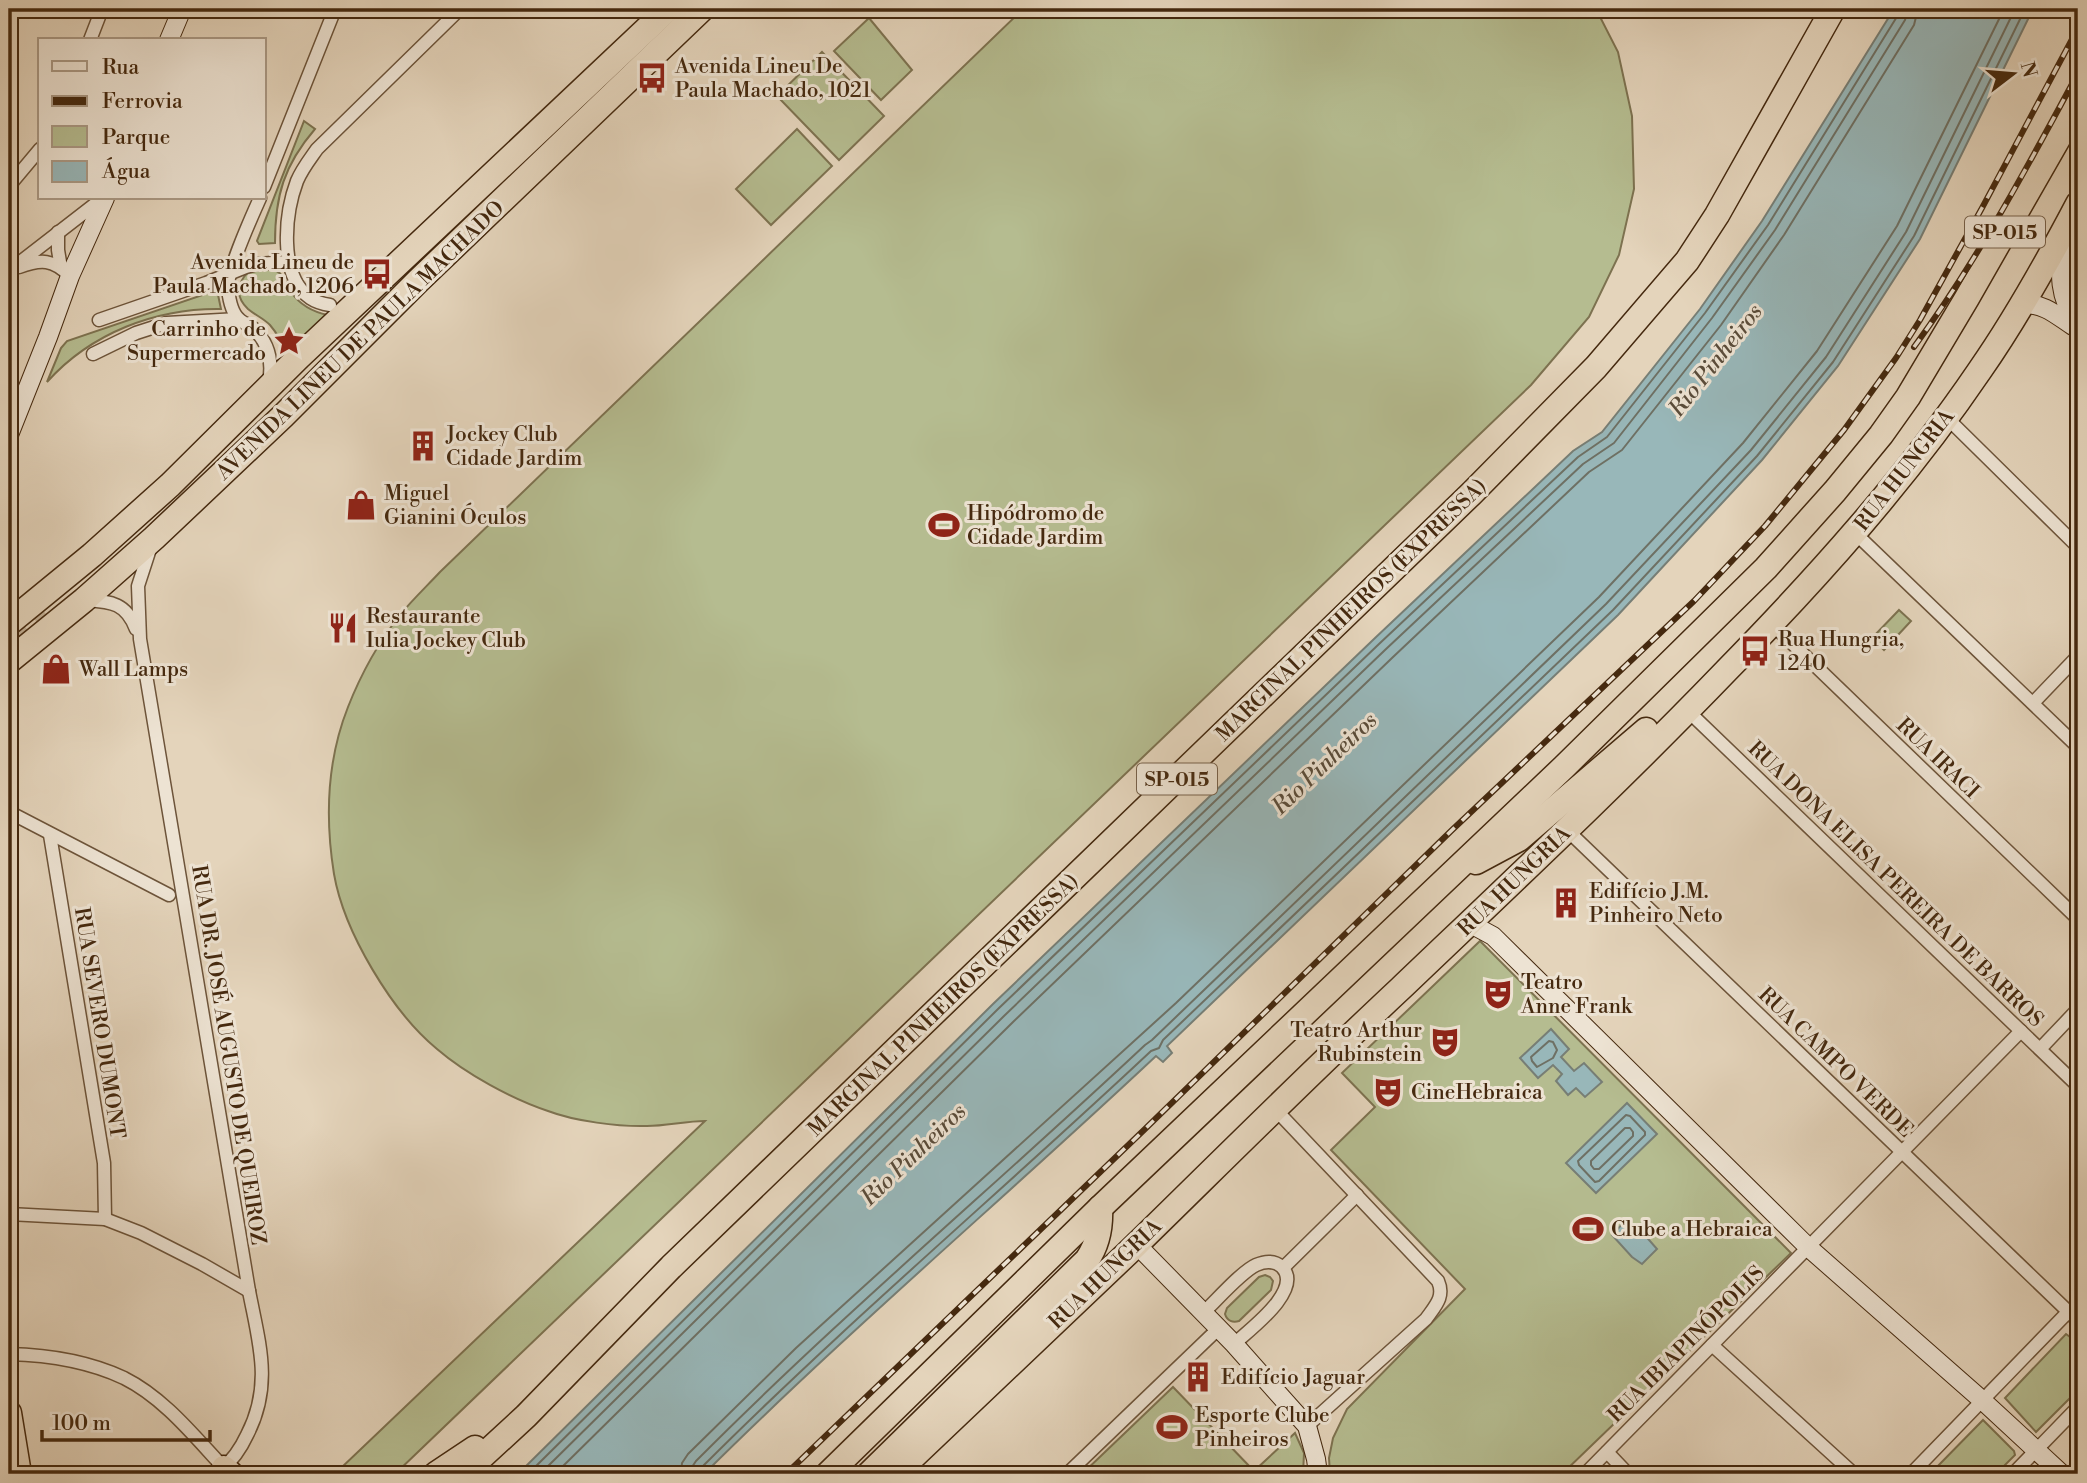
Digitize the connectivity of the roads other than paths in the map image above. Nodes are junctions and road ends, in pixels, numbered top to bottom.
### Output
1 (102, 9) edge
2 (182, 9) edge
3 (335, 9) edge
4 (460, 9) edge
5 (668, 9) edge
6 (702, 9) edge
7 (1833, 9) edge
8 (9, 33) edge
9 (91, 38) edge
10 (170, 38) edge
11 (9, 61) edge
12 (2078, 104) edge
13 (38, 151) edge
14 (266, 182) edge
15 (9, 186) edge
16 (101, 200) edge
17 (103, 200) edge
18 (259, 200) edge
19 (2078, 204) edge
20 (2065, 229) junction
21 (58, 232) junction
22 (288, 262) junction
23 (10, 270) edge
24 (65, 272) junction
25 (229, 274) junction
26 (374, 286) junction
27 (2024, 304) junction
28 (330, 305) dead end
29 (238, 319) junction
30 (99, 320) dead end
31 (2078, 328) edge
32 (362, 338) junction
33 (93, 354) dead end
34 (302, 376) junction
35 (267, 390) junction
36 (1946, 417) junction
37 (9, 435) edge
38 (1855, 533) junction
39 (154, 538) junction
40 (2078, 547) edge
41 (84, 600) junction
42 (47, 614) tunnel mouth
43 (9, 623) edge
44 (1772, 624) junction
45 (140, 639) junction
46 (2078, 656) edge
47 (9, 661) edge
48 (1720, 678) junction
49 (2033, 703) junction
50 (1688, 711) junction
51 (2078, 747) edge
52 (9, 812) edge
53 (1567, 830) junction
54 (50, 835) junction
55 (1454, 873) junction
56 (169, 895) dead end
57 (1477, 916) junction
58 (2078, 919) edge
59 (2078, 1009) edge
60 (2021, 1031) junction
61 (2040, 1049) junction
62 (2078, 1086) edge
63 (1274, 1108) junction
64 (1902, 1152) junction
65 (1357, 1195) junction
66 (1100, 1208) junction
67 (9, 1214) edge
68 (105, 1219) junction
69 (1136, 1244) junction
70 (1809, 1248) junction
71 (1283, 1268) junction
72 (249, 1291) junction
73 (1203, 1313) junction
74 (2073, 1316) edge
75 (1219, 1329) junction
76 (1234, 1344) junction
77 (1712, 1345) junction
78 (9, 1354) edge
79 (1983, 1401) junction
80 (2078, 1407) edge
81 (9, 1413) edge
82 (526, 1416) junction
83 (1307, 1426) junction
84 (2036, 1450) junction
85 (1607, 1452) junction
86 (224, 1473) edge
87 (19, 1474) edge
88 (436, 1474) edge
89 (463, 1474) edge
90 (828, 1474) edge
91 (869, 1474) edge
92 (895, 1474) edge
93 (1067, 1474) edge
94 (1318, 1474) edge
95 (1585, 1474) edge
96 (1628, 1474) edge
97 (1854, 1474) edge
98 (1911, 1474) edge
99 (2012, 1474) edge
100 (2062, 1474) edge

1 - 9 street
2 - 10 street
3 - 14 street
4 - 22 street
5 - 26 highway, AVENIDA LINEU DE PAULA MACHADO
6 - 32 highway, AVENIDA LINEU DE PAULA MACHADO
7 - 82 highway, MARGINAL PINHEIROS (EXPRESSA) / SP-015
8 - 11 street
12 - 55 highway, SP-015
13 - 15 street
16 - 21 street
17 - 24 street
18 - 25 street
19 - 20 highway, RUA HUNGRIA
20 - 27 highway, RUA HUNGRIA
20 - 31 street
21 - 23 street
21 - 24 street
22 - 25 street
22 - 28 street
23 - 24 street
24 - 37 street
25 - 29 street
25 - 30 street
26 - 34 highway
26 - 35 highway, AVENIDA LINEU DE PAULA MACHADO
27 - 31 street
27 - 36 highway, RUA HUNGRIA
29 - 33 street
29 - 35 street
32 - 34 highway
32 - 39 highway, AVENIDA LINEU DE PAULA MACHADO
34 - 42 highway
35 - 43 highway, AVENIDA LINEU DE PAULA MACHADO
36 - 38 highway, RUA HUNGRIA
36 - 40 street
38 - 44 highway, RUA HUNGRIA
38 - 49 street
39 - 41 highway, AVENIDA LINEU DE PAULA MACHADO
39 - 45 street
41 - 45 street
41 - 47 highway, AVENIDA LINEU DE PAULA MACHADO
44 - 48 highway, RUA HUNGRIA
44 - 58 street, RUA IRACI
45 - 72 street, RUA DR. JOSÉ AUGUSTO DE QUEIROZ
46 - 49 street
48 - 50 highway, RUA HUNGRIA
48 - 55 highway
49 - 51 street
50 - 53 highway, RUA HUNGRIA
50 - 60 street, RUA DONA ELISA PEREIRA DE BARROS
52 - 54 street
53 - 57 highway, RUA HUNGRIA
53 - 64 street, RUA CAMPO VERDE
54 - 56 street
54 - 68 street, RUA SEVERO DUMONT
55 - 66 highway, SP-015
57 - 63 highway, RUA HUNGRIA
57 - 70 street
59 - 61 street
60 - 61 street, RUA DONA ELISA PEREIRA DE BARROS
60 - 64 street, RUA IBIAPINÓPOLIS
61 - 62 street, RUA DONA ELISA PEREIRA DE BARROS
63 - 65 street
63 - 69 highway, RUA HUNGRIA
64 - 70 street, RUA IBIAPINÓPOLIS
64 - 74 street, RUA CAMPO VERDE
65 - 71 street
65 - 83 street
66 - 90 highway, SP-015
66 - 91 highway
67 - 68 street
68 - 72 street
69 - 73 street
69 - 92 highway, RUA HUNGRIA
70 - 77 street, RUA IBIAPINÓPOLIS
70 - 79 street
71 - 73 street
71 - 76 street
72 - 86 street, RUA DR. JOSÉ AUGUSTO DE QUEIROZ
73 - 75 street
74 - 79 street
75 - 76 street
75 - 93 street
76 - 83 street
77 - 85 street, RUA IBIAPINÓPOLIS
77 - 97 street
78 - 86 street
79 - 84 street
79 - 98 street
80 - 84 street
81 - 87 highway
82 - 88 highway
82 - 89 highway, MARGINAL PINHEIROS (EXPRESSA) / SP-015
83 - 94 street
84 - 99 street
84 - 100 street
85 - 95 street, RUA IBIAPINÓPOLIS
85 - 96 street

